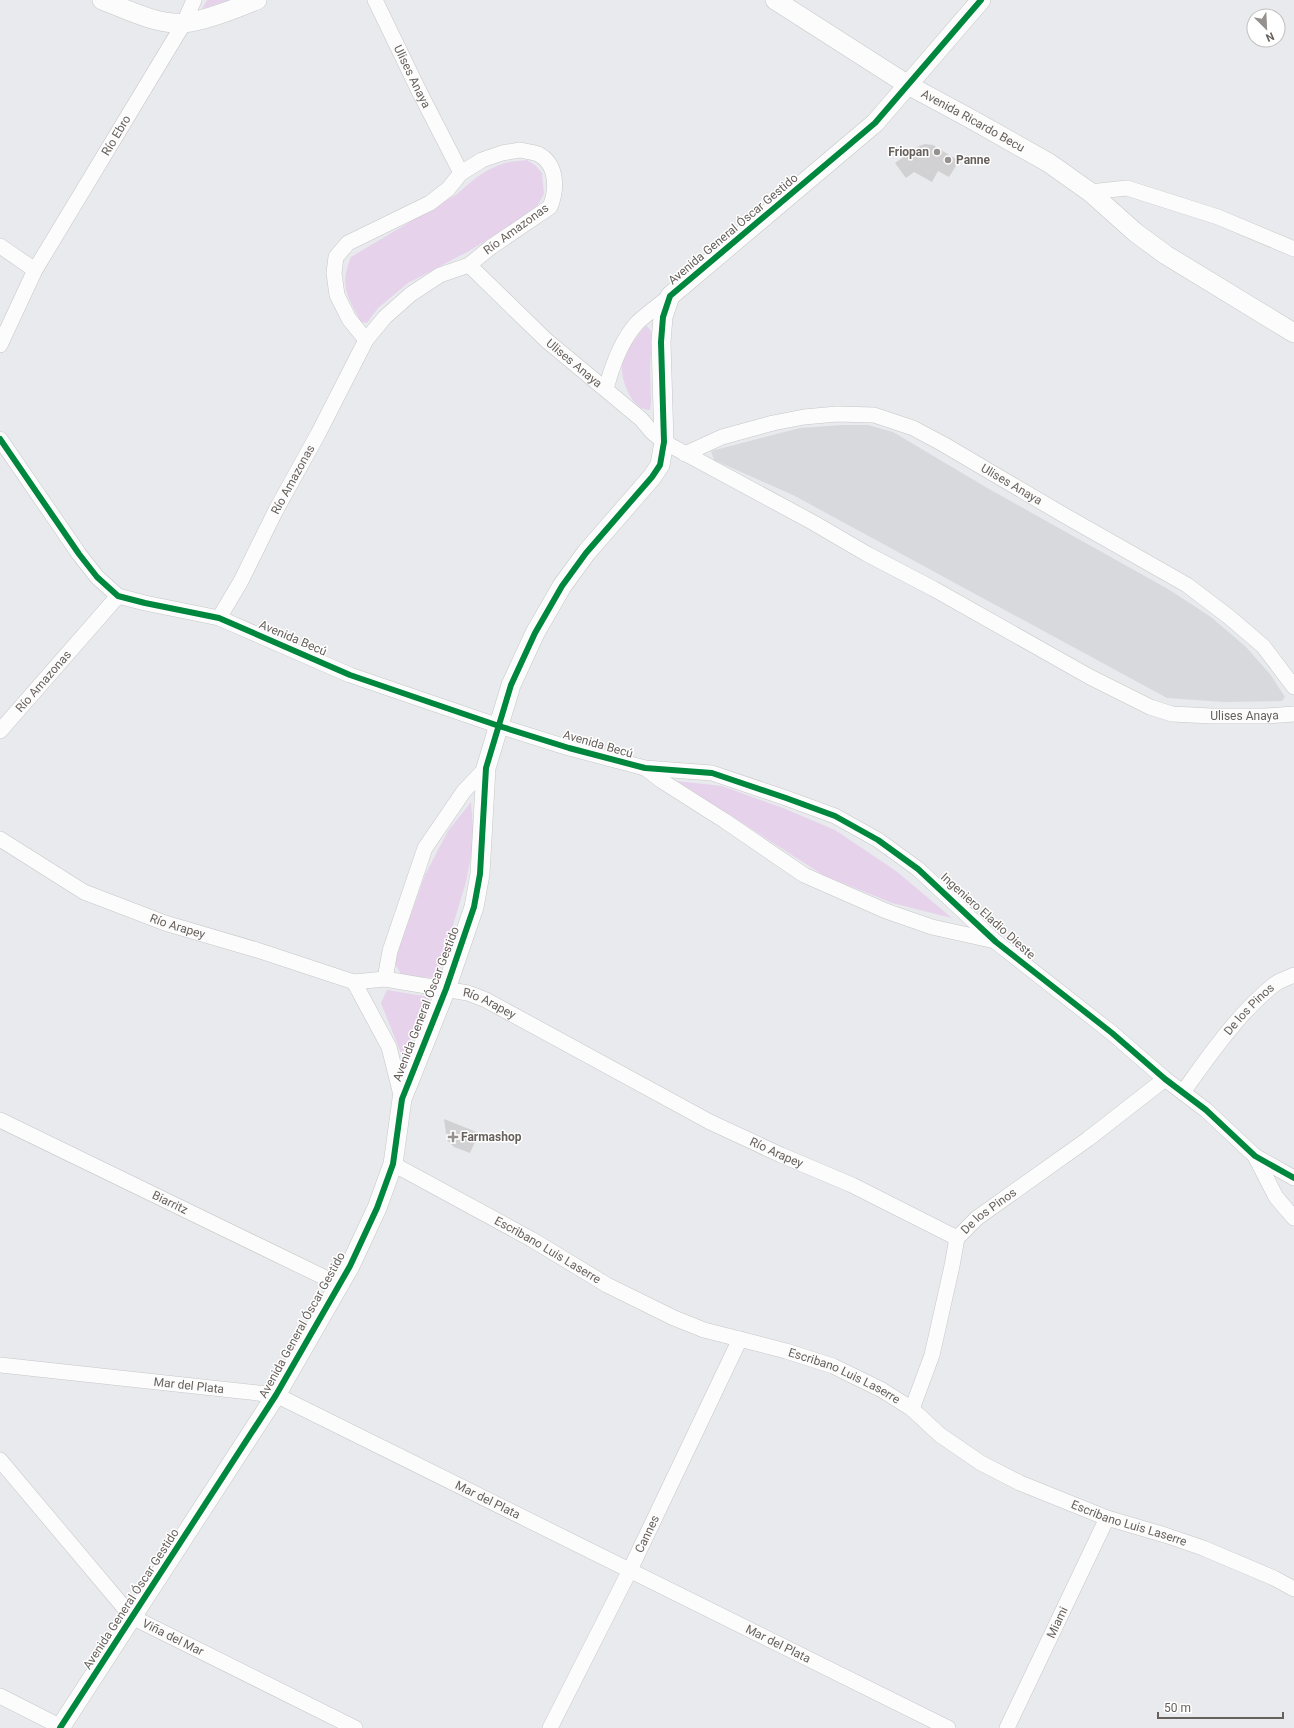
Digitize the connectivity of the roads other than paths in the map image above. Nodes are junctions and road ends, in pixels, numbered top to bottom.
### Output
1 (102, 0) edge
2 (194, 0) edge
3 (257, 0) edge
4 (375, 0) edge
5 (775, 0) edge
6 (980, 0) edge
7 (184, 23) junction
8 (908, 85) junction
9 (461, 173) junction
10 (1090, 192) junction
11 (0, 246) edge
12 (1294, 249) edge
13 (469, 265) junction
14 (35, 270) junction
15 (670, 296) junction
16 (1294, 333) edge
17 (366, 340) junction
18 (0, 345) edge
19 (606, 389) junction
20 (0, 439) edge
21 (664, 442) junction
22 (685, 454) junction
23 (118, 596) junction
24 (219, 618) junction
25 (1294, 687) edge
26 (1294, 714) edge
27 (499, 726) junction
28 (0, 731) edge
29 (486, 768) junction
30 (645, 768) junction
31 (0, 839) edge
32 (996, 942) junction
33 (1294, 975) edge
34 (385, 979) junction
35 (354, 982) junction
36 (446, 989) junction
37 (1165, 1079) junction
38 (1183, 1092) junction
39 (402, 1099) junction
40 (0, 1120) edge
41 (1255, 1156) junction
42 (393, 1164) junction
43 (1294, 1178) edge
44 (1294, 1218) edge
45 (957, 1238) junction
46 (340, 1285) junction
47 (740, 1339) junction
48 (0, 1365) edge
49 (276, 1395) junction
50 (912, 1409) junction
51 (0, 1460) edge
52 (1107, 1518) junction
53 (630, 1570) junction
54 (1294, 1589) edge
55 (132, 1617) junction
56 (0, 1696) edge
57 (61, 1727) edge
58 (355, 1728) edge
59 (550, 1728) edge
60 (948, 1728) edge
61 (1007, 1728) edge

1 - 7 street
2 - 7 street, Río Ebro
3 - 7 street
4 - 9 street, Ulises Anaya
5 - 8 street, Avenida Ricardo Becu
6 - 8 street, Avenida General Óscar Gestido
7 - 14 street, Río Ebro
8 - 10 street, Avenida Ricardo Becu
8 - 15 street, Avenida General Óscar Gestido
9 - 13 street, Río Amazonas
9 - 17 street, Río Amazonas
10 - 12 street
10 - 16 street, Avenida Ricardo Becu
11 - 14 street
13 - 17 street, Río Amazonas
13 - 19 street, Ulises Anaya
14 - 18 street, Río Ebro
15 - 19 street, Avenida General Óscar Gestido
15 - 21 street, Avenida General Óscar Gestido
17 - 24 street, Río Amazonas
19 - 21 street, Ulises Anaya
20 - 23 street, Avenida Becú
21 - 22 street, Ulises Anaya
21 - 27 street, Avenida General Óscar Gestido
22 - 25 street, Ulises Anaya
22 - 26 street, Ulises Anaya
23 - 24 street, Avenida Becú
23 - 28 street, Río Amazonas
24 - 27 street, Avenida Becú
27 - 29 street, Avenida General Óscar Gestido
27 - 30 street, Avenida Becú
29 - 34 street, Avenida General Óscar Gestido
29 - 36 street, Avenida General Óscar Gestido
30 - 32 street, Ingeniero Eladio Dieste
30 - 32 street, Ingeniero Eladio Dieste
31 - 35 street, Río Arapey
32 - 37 street, Ingeniero Eladio Dieste
33 - 38 street, De los Pinos
34 - 35 street, Río Arapey
34 - 36 street, Río Arapey
35 - 39 street, Avenida General Óscar Gestido
36 - 39 street, Avenida General Óscar Gestido
36 - 45 street, Río Arapey
37 - 38 street, Ingeniero Eladio Dieste
37 - 45 street, De los Pinos
38 - 41 street, Ingeniero Eladio Dieste
39 - 42 street, Avenida General Óscar Gestido
40 - 46 street, Biarritz
41 - 43 street, Ingeniero Eladio Dieste
41 - 44 street, Ingeniero Eladio Dieste
42 - 46 street, Avenida General Óscar Gestido
42 - 47 street, Escribano Luis Laserre
45 - 50 street, De los Pinos
46 - 49 street, Avenida General Óscar Gestido
47 - 50 street, Escribano Luis Laserre
47 - 53 street, Cannes
48 - 49 street, Mar del Plata
49 - 53 street, Mar del Plata
49 - 55 street, Avenida General Óscar Gestido
50 - 52 street, Escribano Luis Laserre
51 - 55 street, Viña del Mar
52 - 54 street, Escribano Luis Laserre
52 - 61 street, Miami
53 - 59 street, Cannes
53 - 60 street, Mar del Plata
55 - 57 street, Avenida General Óscar Gestido
55 - 58 street, Viña del Mar
56 - 57 street

